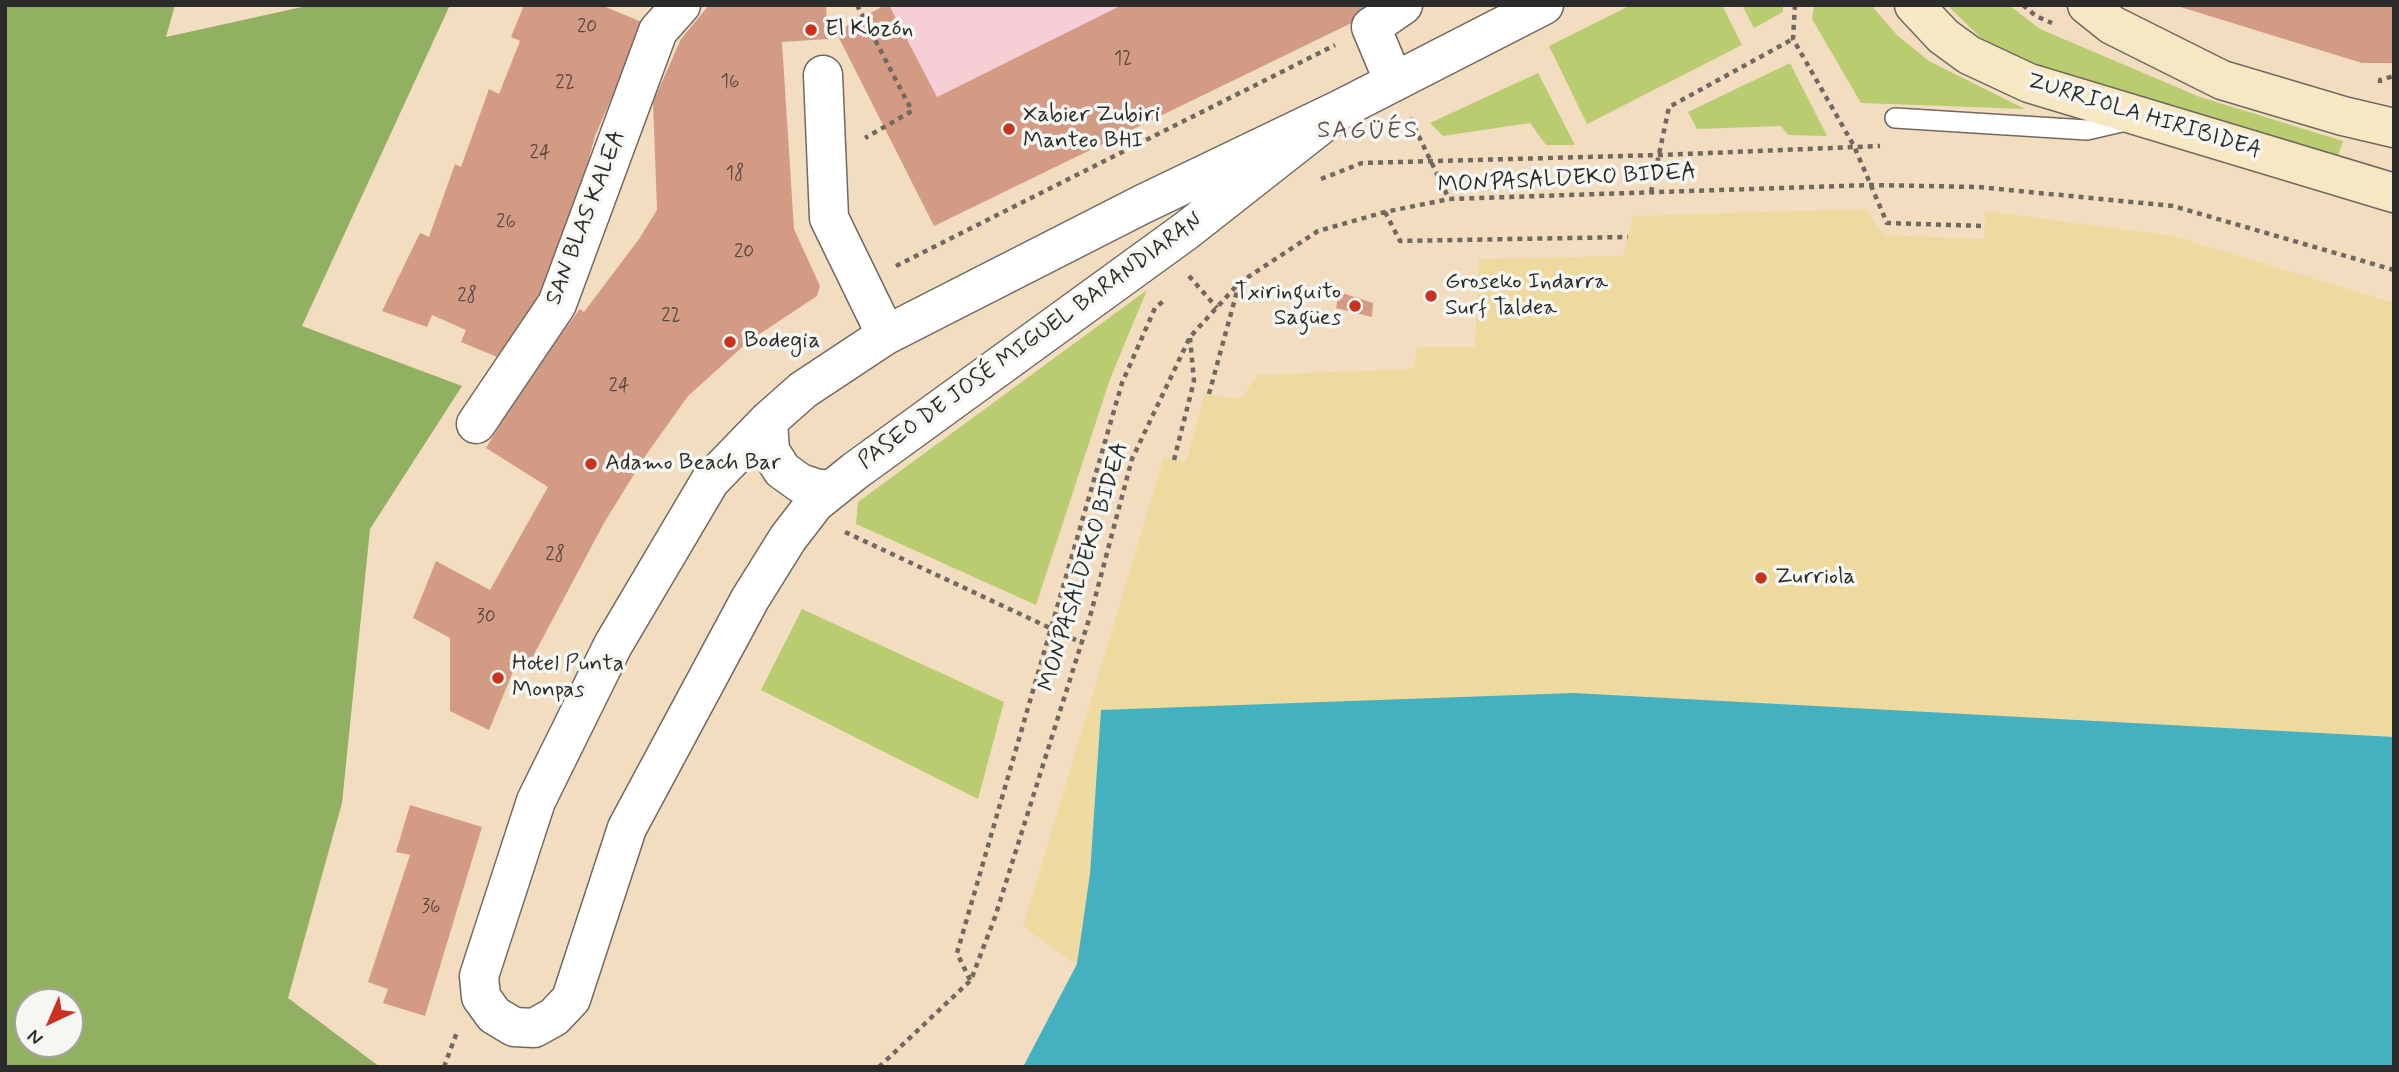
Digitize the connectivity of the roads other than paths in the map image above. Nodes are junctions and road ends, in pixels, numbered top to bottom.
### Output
1 (681, 5) edge
2 (1403, 5) edge
3 (1544, 5) edge
4 (1914, 5) edge
5 (2078, 5) edge
6 (2099, 15) edge
7 (823, 75) dead end
8 (1394, 82) junction
9 (2141, 117) junction
10 (1895, 118) dead end
11 (2394, 128) edge
12 (1224, 182) junction
13 (2394, 194) edge
14 (886, 335) junction
15 (768, 421) junction
16 (476, 424) dead end
17 (819, 502) junction

1 - 16 street, SAN BLAS KALEA
2 - 8 street
3 - 8 street, PASEO DE JOSÉ MIGUEL BARANDIARAN
4 - 9 main road, ZURRIOLA HIRIBIDEA
5 - 6 street
6 - 11 main road
7 - 14 street
8 - 12 street, PASEO DE JOSÉ MIGUEL BARANDIARAN
9 - 10 lane
9 - 13 main road, ZURRIOLA HIRIBIDEA
12 - 14 street, PASEO DE JOSÉ MIGUEL BARANDIARAN
12 - 17 street, PASEO DE JOSÉ MIGUEL BARANDIARAN
14 - 15 street, PASEO DE JOSÉ MIGUEL BARANDIARAN
15 - 17 street
15 - 17 street, PASEO DE JOSÉ MIGUEL BARANDIARAN

